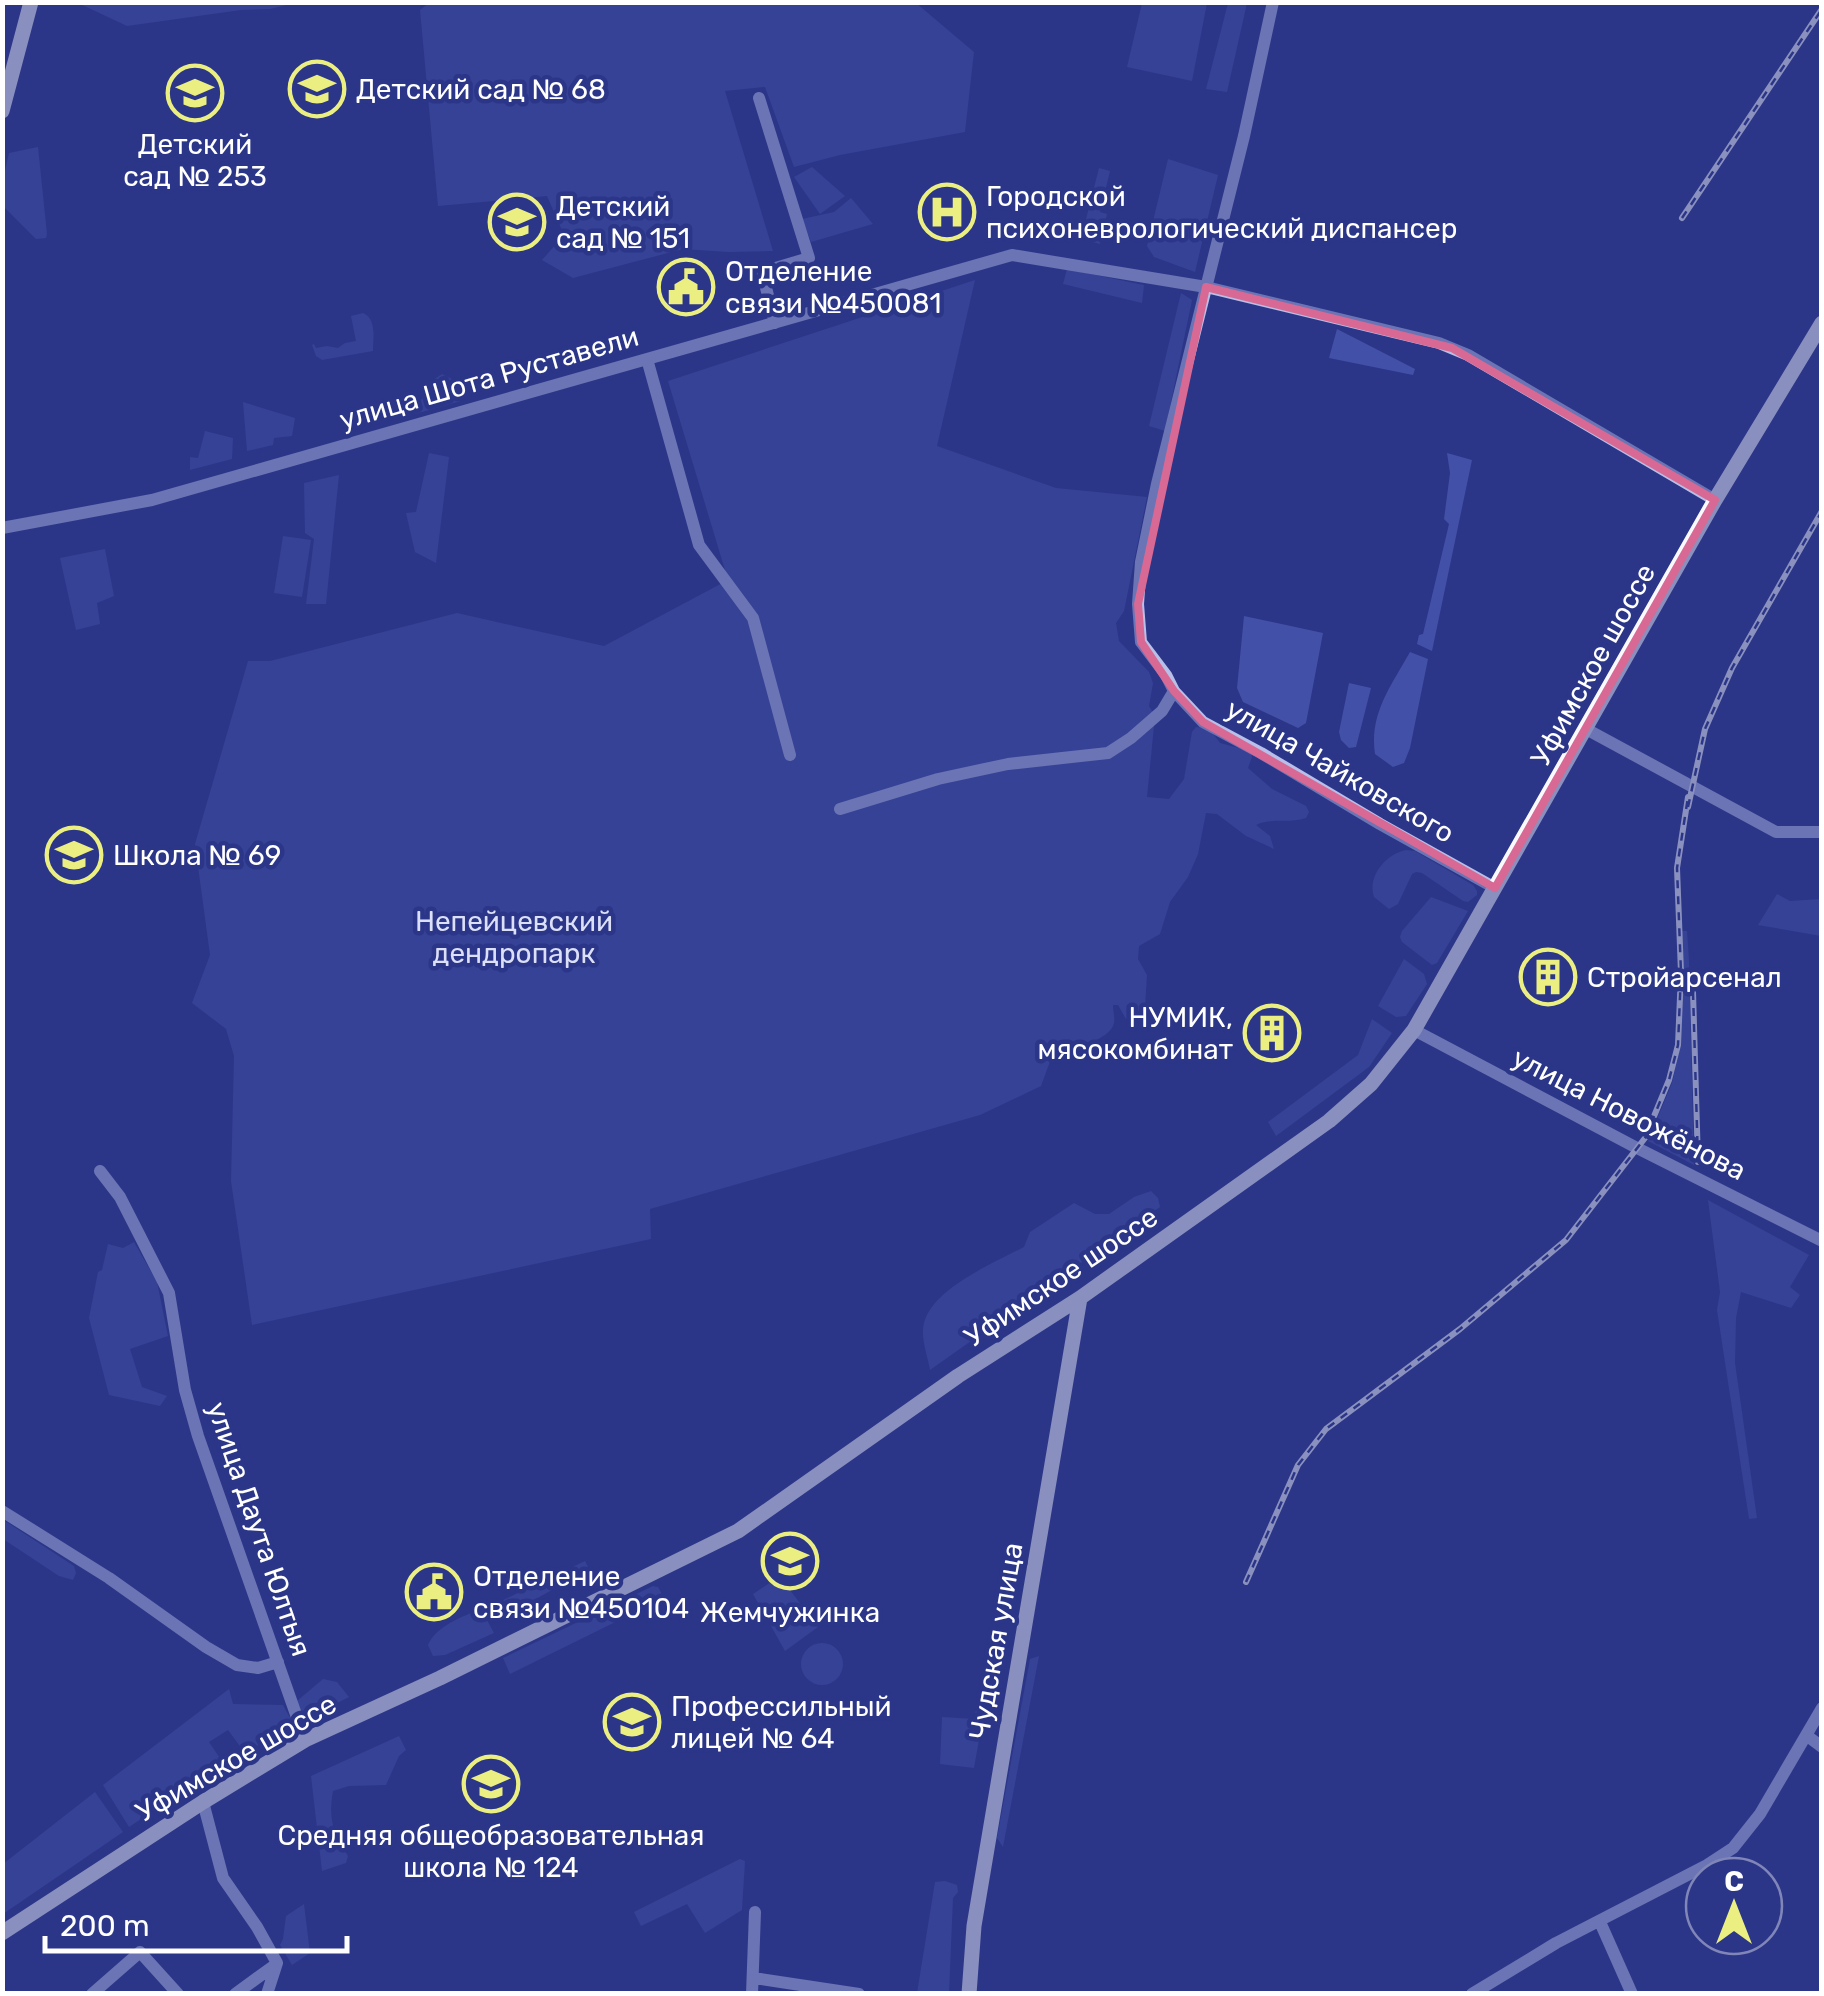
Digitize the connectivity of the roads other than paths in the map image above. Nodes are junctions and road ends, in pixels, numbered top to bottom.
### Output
1 (31, 2) edge
2 (1273, 2) edge
3 (759, 98) dead end
4 (2, 111) edge
5 (1206, 288) junction
6 (775, 322) junction
7 (1822, 323) edge
8 (647, 359) junction
9 (1714, 500) junction
10 (2, 528) edge
11 (1174, 692) junction
12 (1586, 729) junction
13 (790, 755) dead end
14 (840, 809) dead end
15 (1822, 832) edge
16 (1496, 888) junction
17 (1414, 1030) junction
18 (100, 1171) dead end
19 (1822, 1241) edge
20 (1080, 1298) junction
21 (2, 1511) edge
22 (278, 1662) junction
23 (1822, 1708) edge
24 (1806, 1734) junction
25 (305, 1740) junction
26 (1822, 1747) edge
27 (203, 1802) junction
28 (755, 1912) dead end
29 (1600, 1922) junction
30 (2, 1933) edge
31 (277, 1963) junction
32 (754, 1978) junction
33 (92, 1994) edge
34 (178, 1994) edge
35 (235, 1994) edge
36 (267, 1994) edge
37 (752, 1994) edge
38 (859, 1994) edge
39 (969, 1994) edge
40 (1472, 1994) edge
41 (1632, 1994) edge

1 - 4 main road
2 - 5 street, улица Чайковского
3 - 6 street
5 - 6 street, улица Шота Руставели
5 - 9 street, улица Шота Руставели
5 - 11 street, улица Чайковского
6 - 8 street, улица Шота Руставели
7 - 9 main road, Уфимское шоссе
8 - 10 street, улица Шота Руставели
8 - 13 street
9 - 12 main road, Уфимское шоссе
11 - 14 street
11 - 16 street, улица Чайковского
12 - 15 street
12 - 16 main road, Уфимское шоссе
16 - 17 main road, Уфимское шоссе
17 - 19 street, улица Новожёнова
17 - 20 main road, Уфимское шоссе
18 - 22 street, улица Даута Юлтыя
20 - 25 main road, Уфимское шоссе
20 - 39 main road, Чудская улица
21 - 22 street
22 - 25 street, улица Даута Юлтыя
23 - 24 street
24 - 26 street
24 - 29 street
25 - 27 main road, Уфимское шоссе
27 - 30 main road, Уфимское шоссе
27 - 31 street
28 - 32 street
29 - 40 street
29 - 41 street
31 - 35 street
31 - 36 street
32 - 37 street
32 - 38 street
33 - 34 street

